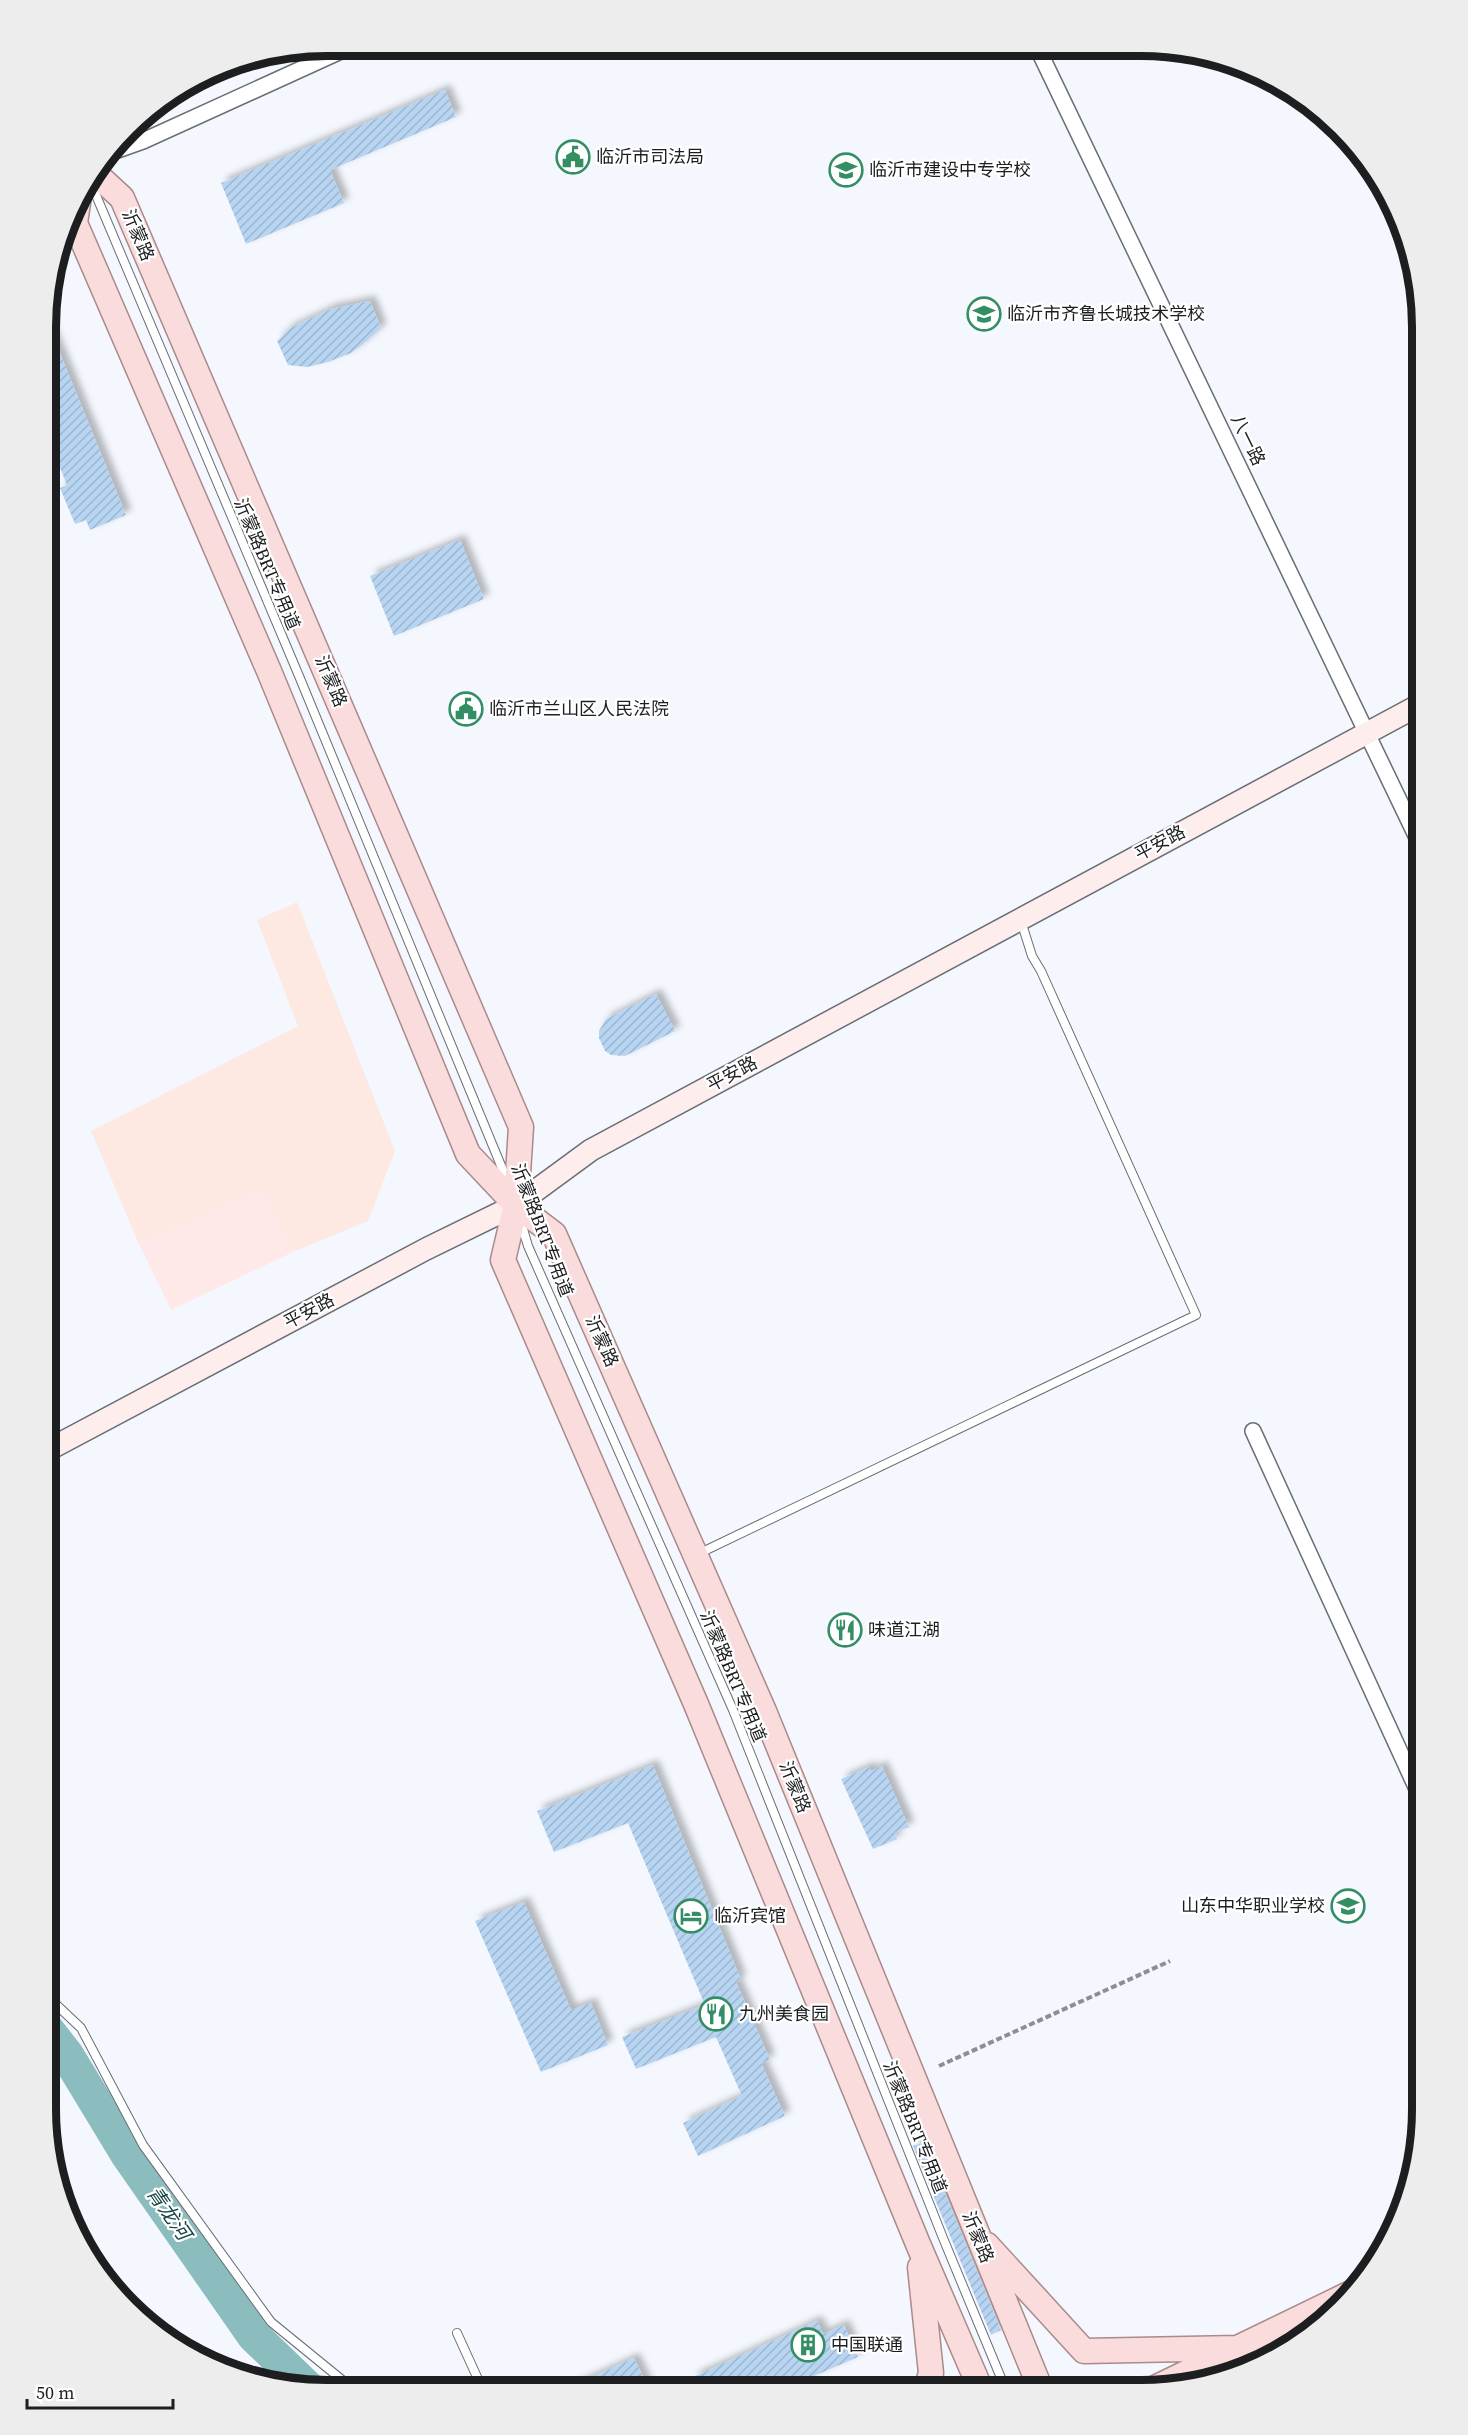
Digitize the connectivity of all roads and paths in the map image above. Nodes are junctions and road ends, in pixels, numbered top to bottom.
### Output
1 (329, 56) edge
2 (1041, 56) edge
3 (124, 147) edge
4 (100, 178) edge
5 (93, 189) edge
6 (76, 224) edge
7 (1412, 709) edge
8 (1366, 732) junction
9 (1412, 827) edge
10 (1020, 918) junction
11 (516, 1204) junction
12 (1253, 1431) dead end
13 (56, 1446) edge
14 (697, 1555) junction
15 (1412, 1778) edge
16 (1170, 1961) dead end
17 (56, 2004) edge
18 (939, 2066) dead end
19 (977, 2233) junction
20 (918, 2244) junction
21 (1329, 2304) edge
22 (457, 2333) dead end
23 (1238, 2348) junction
24 (1178, 2377) edge
25 (342, 2380) edge
26 (478, 2380) edge
27 (929, 2380) edge
28 (977, 2380) edge
29 (1002, 2380) edge
30 (1037, 2380) edge

1 - 3 street
2 - 8 street, 八一路
4 - 11 main road, 沂蒙路
5 - 11 lane, 沂蒙路BRT专用道
6 - 11 main road, 沂蒙路
7 - 8 main road, 平安路
8 - 9 street, 八一路
8 - 10 main road, 平安路
10 - 11 main road, 平安路
10 - 14 lane
11 - 13 main road, 平安路
11 - 14 main road, 沂蒙路
11 - 20 main road, 沂蒙路
11 - 29 lane, 沂蒙路BRT专用道
12 - 15 street
14 - 19 main road, 沂蒙路
16 - 18 path
17 - 25 lane
19 - 23 main road
19 - 30 main road, 沂蒙路
20 - 27 main road
20 - 28 main road, 沂蒙路
21 - 23 main road
22 - 26 lane
23 - 24 main road

